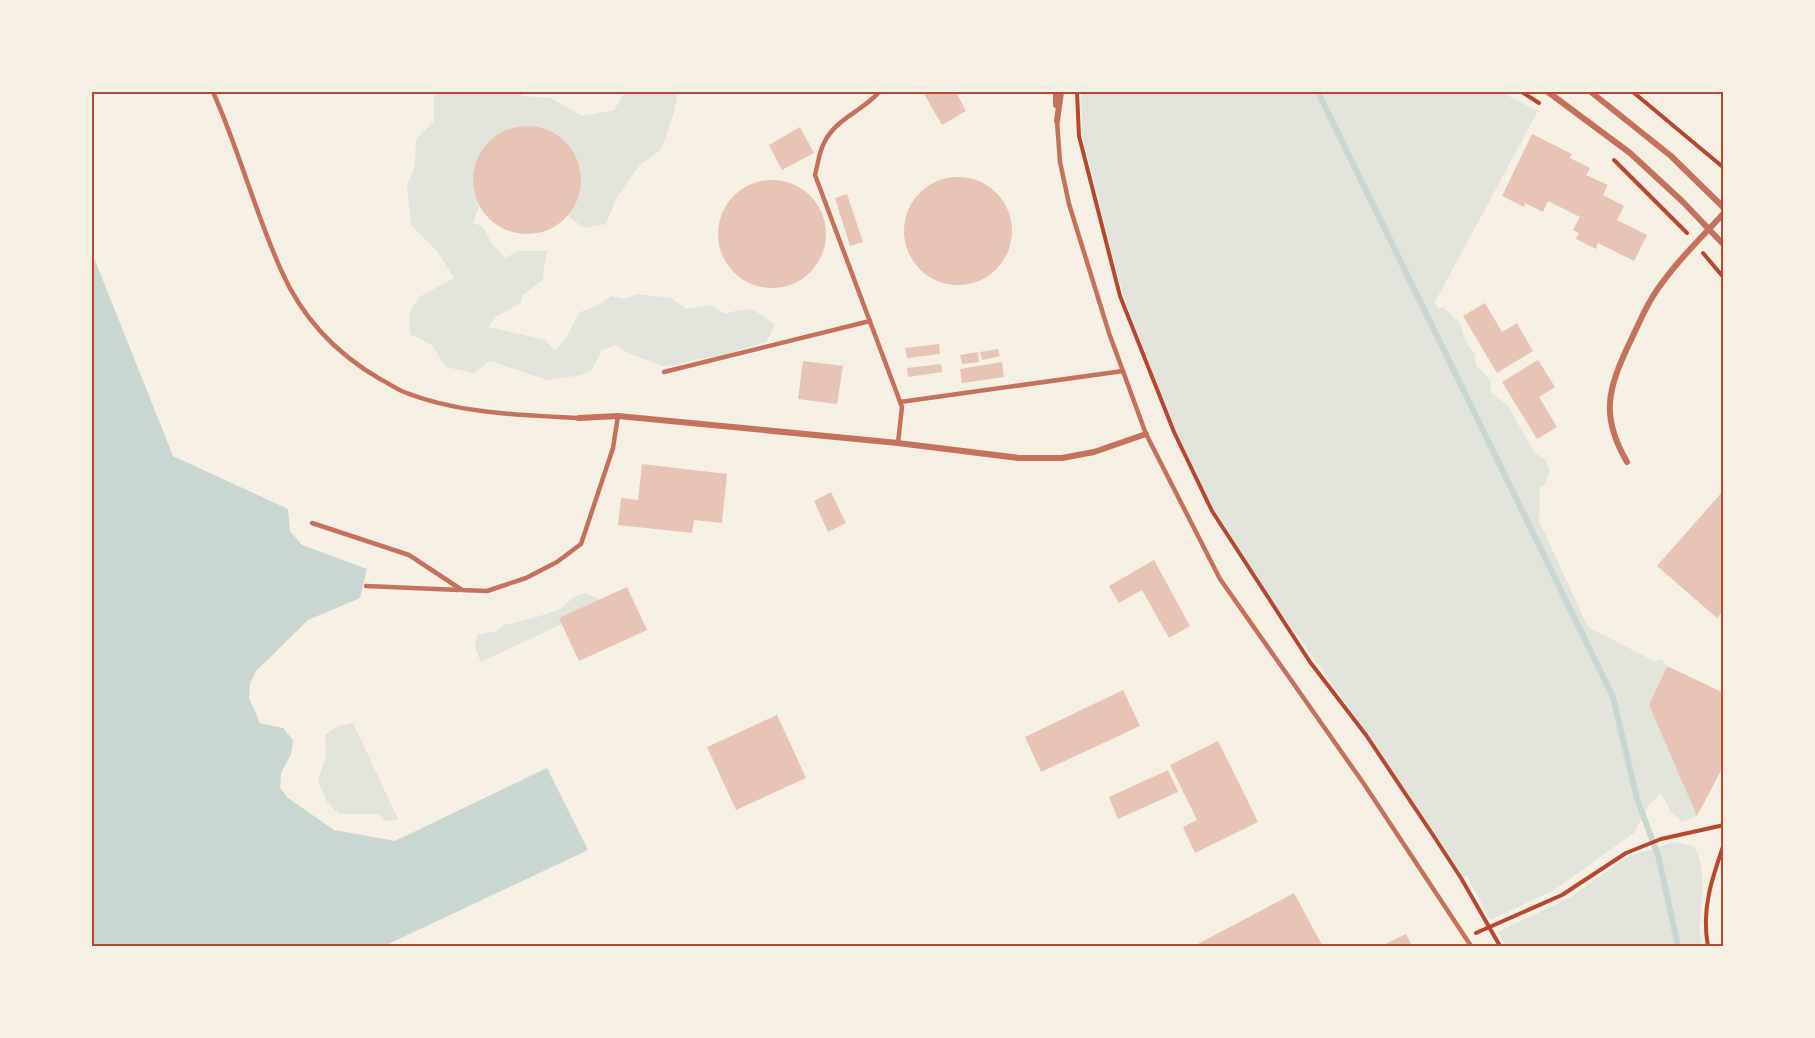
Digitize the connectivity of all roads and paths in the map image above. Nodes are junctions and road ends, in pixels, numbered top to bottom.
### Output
1 (213, 92) edge
2 (879, 92) edge
3 (1056, 92) edge
4 (1061, 92) edge
5 (1077, 92) edge
6 (1522, 92) edge
7 (1548, 92) edge
8 (1591, 92) edge
9 (1633, 92) edge
10 (1542, 105) dead end
11 (1057, 121) junction
12 (1611, 156) dead end
13 (1724, 168) edge
14 (1724, 208) edge
15 (1724, 213) edge
16 (1709, 229) junction
17 (1688, 234) dead end
18 (1724, 245) edge
19 (1702, 252) dead end
20 (1724, 278) edge
21 (870, 321) junction
22 (1123, 371) junction
23 (664, 372) dead end
24 (900, 402) junction
25 (618, 416) junction
26 (579, 418) joint
27 (1146, 434) junction
28 (898, 443) junction
29 (1627, 462) dead end
30 (312, 523) dead end
31 (366, 586) dead end
32 (462, 590) junction
33 (1724, 825) edge
34 (1724, 844) edge
35 (1489, 927) junction
36 (1466, 939) junction
37 (1471, 946) edge
38 (1500, 946) edge
39 (1708, 946) edge

1 - 26 lane
2 - 21 lane
3 - 11 street
4 - 11 street
5 - 35 path
6 - 10 path
7 - 16 street
8 - 14 street
9 - 13 path
11 - 22 lane
12 - 17 path
15 - 16 street
16 - 18 street
16 - 29 street
19 - 20 path
21 - 23 lane
21 - 24 lane
22 - 24 lane
22 - 27 lane
24 - 28 lane
25 - 26 street
25 - 28 street
25 - 32 lane
27 - 28 street
27 - 36 lane
30 - 32 lane
31 - 32 lane
33 - 35 path
34 - 39 path
35 - 36 path
35 - 38 path
36 - 37 lane

